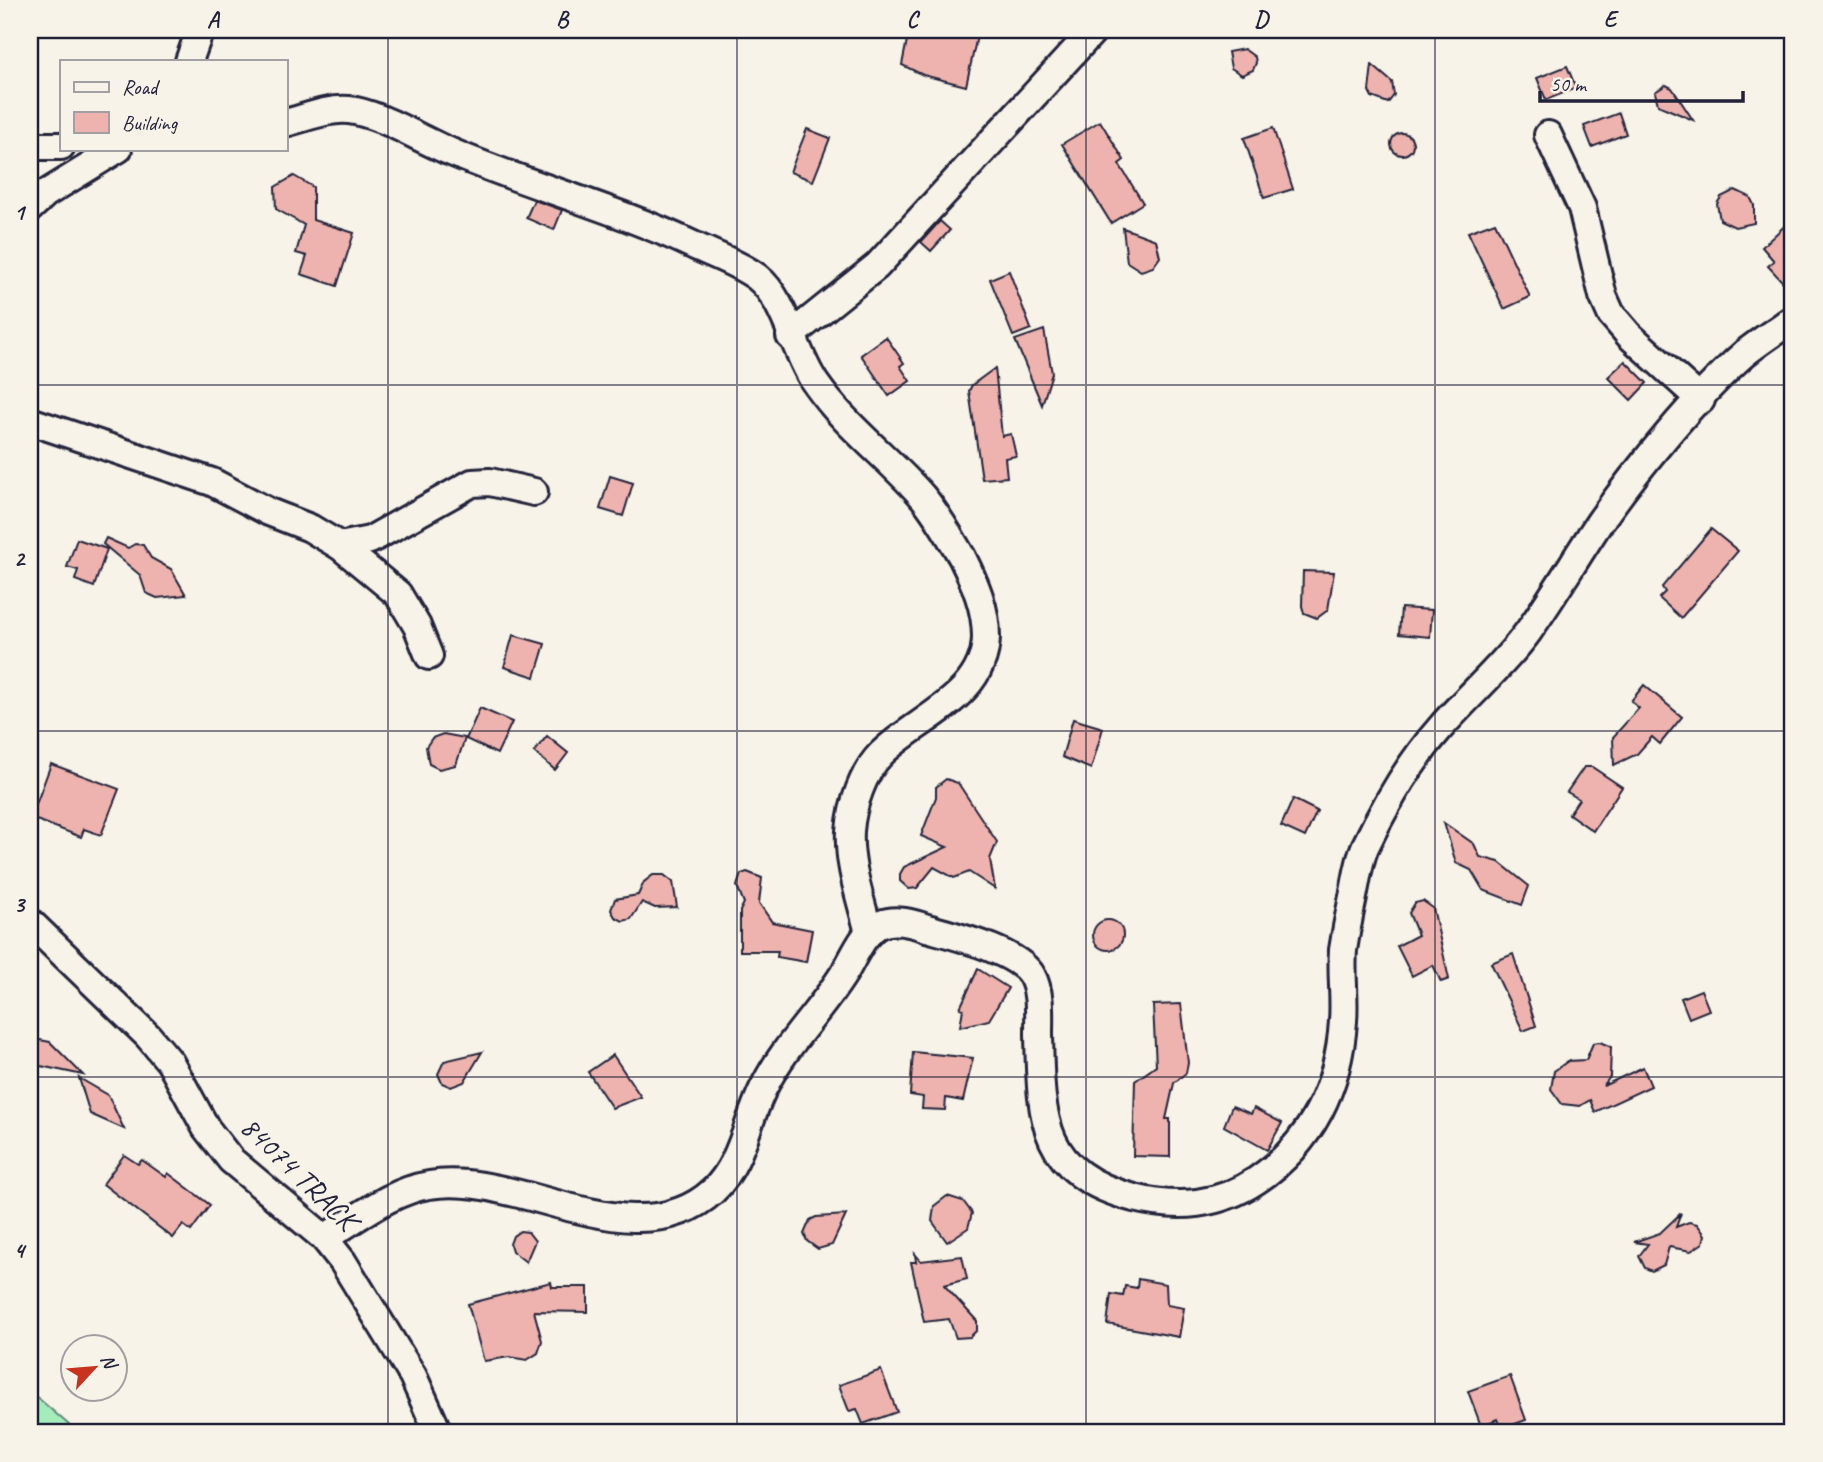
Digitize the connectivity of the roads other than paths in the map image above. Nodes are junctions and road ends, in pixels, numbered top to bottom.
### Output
1 (200, 30) edge
2 (1094, 30) edge
3 (190, 60) edge
4 (287, 122) edge
5 (1548, 135) dead end
6 (30, 146) edge
7 (60, 146) edge
8 (116, 150) edge
9 (30, 208) edge
10 (1793, 319) edge
11 (790, 336) junction
12 (1701, 400) junction
13 (30, 421) edge
14 (534, 492) dead end
15 (341, 546) junction
16 (429, 656) dead end
17 (30, 922) edge
18 (869, 933) junction
19 (324, 1238) junction
20 (438, 1432) edge

1 - 3 street
2 - 11 street
4 - 11 street
5 - 12 street
6 - 7 street
8 - 9 street
10 - 12 street
11 - 18 street
12 - 18 street
13 - 15 street
14 - 15 street
15 - 16 street
17 - 19 street, 84074 TRACK
18 - 19 street
19 - 20 street, 84074 TRACK

